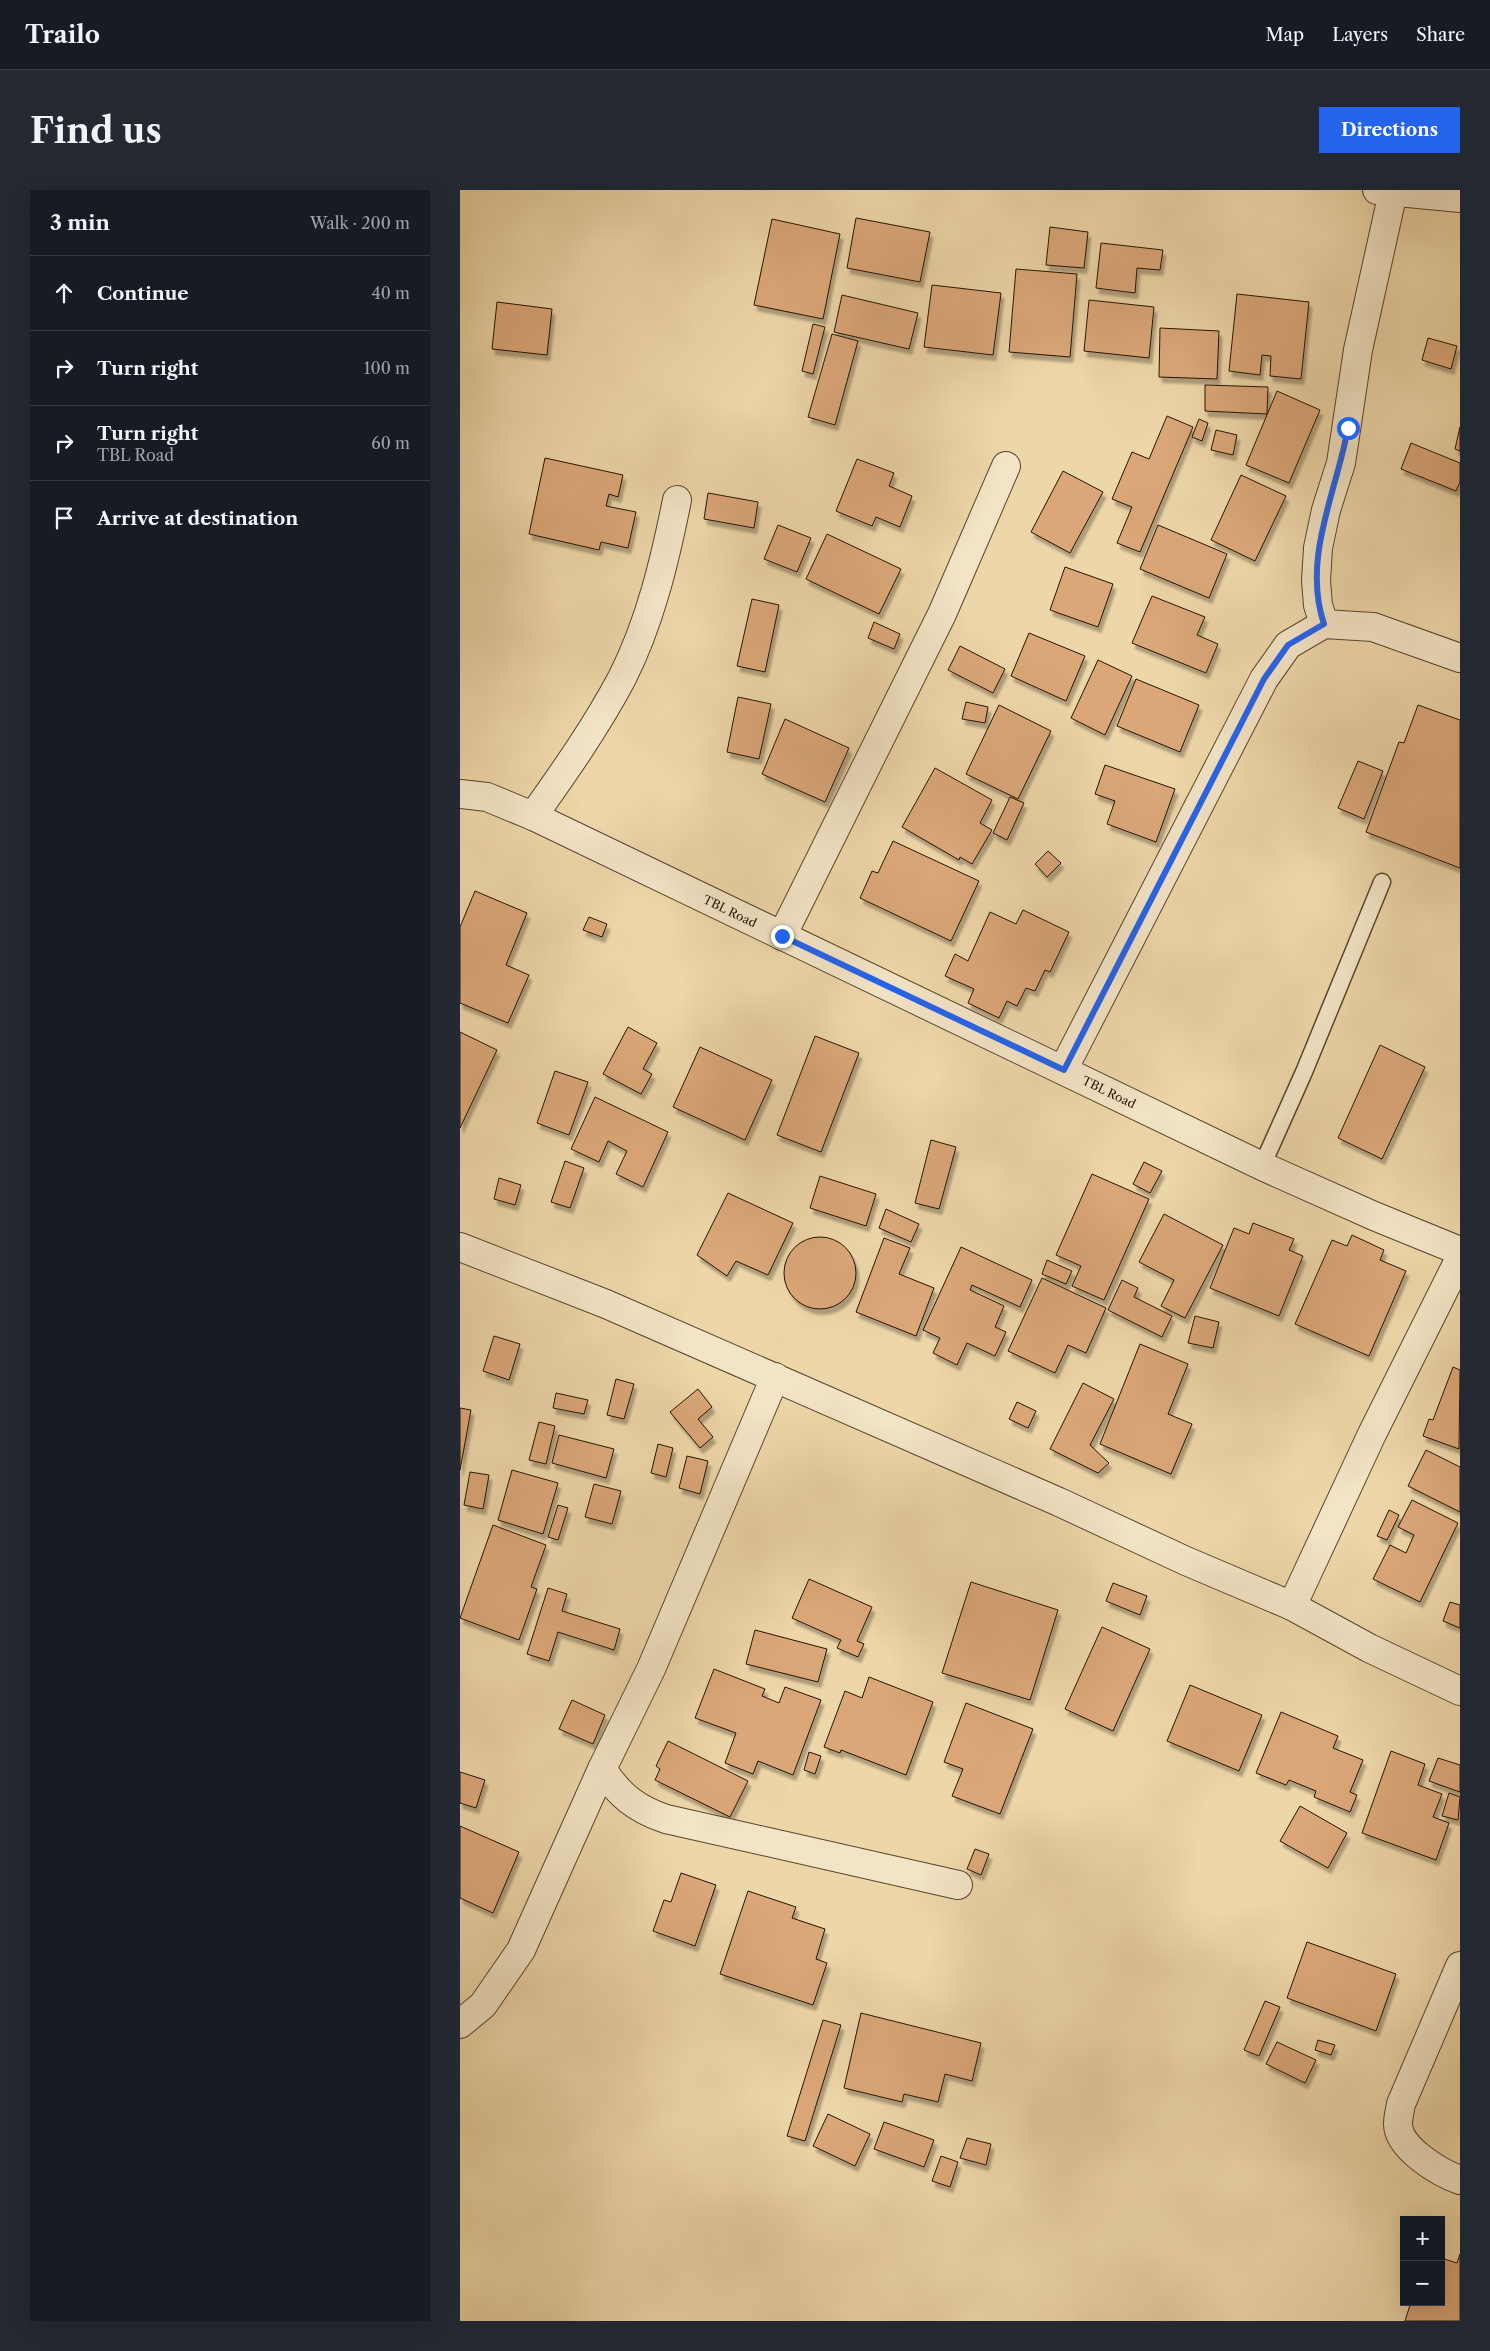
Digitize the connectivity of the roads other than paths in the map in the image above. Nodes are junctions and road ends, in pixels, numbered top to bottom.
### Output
1 (1385, 191) edge
2 (1460, 198) edge
3 (1006, 466) dead end
4 (677, 500) dead end
5 (1324, 624) junction
6 (1460, 658) edge
7 (460, 794) edge
8 (533, 816) junction
9 (1382, 882) dead end
10 (782, 936) junction
11 (1064, 1070) junction
12 (1262, 1166) junction
13 (460, 1247) edge
14 (1460, 1251) edge
15 (1460, 1258) edge
16 (775, 1377) junction
17 (1292, 1606) junction
18 (1460, 1691) edge
19 (602, 1769) junction
20 (958, 1885) dead end
21 (1460, 1966) edge
22 (460, 2024) edge
23 (1460, 2180) edge

1 - 2 street
1 - 5 street
3 - 10 street
4 - 8 street
5 - 6 street
5 - 11 street
7 - 8 street, TBL Road
8 - 10 street, TBL Road
9 - 12 lane
10 - 11 street, TBL Road
11 - 12 street, TBL Road
12 - 14 street, TBL Road
13 - 16 street
15 - 17 street
16 - 17 street
16 - 19 street
17 - 18 street
19 - 20 street
19 - 22 street
21 - 23 street

